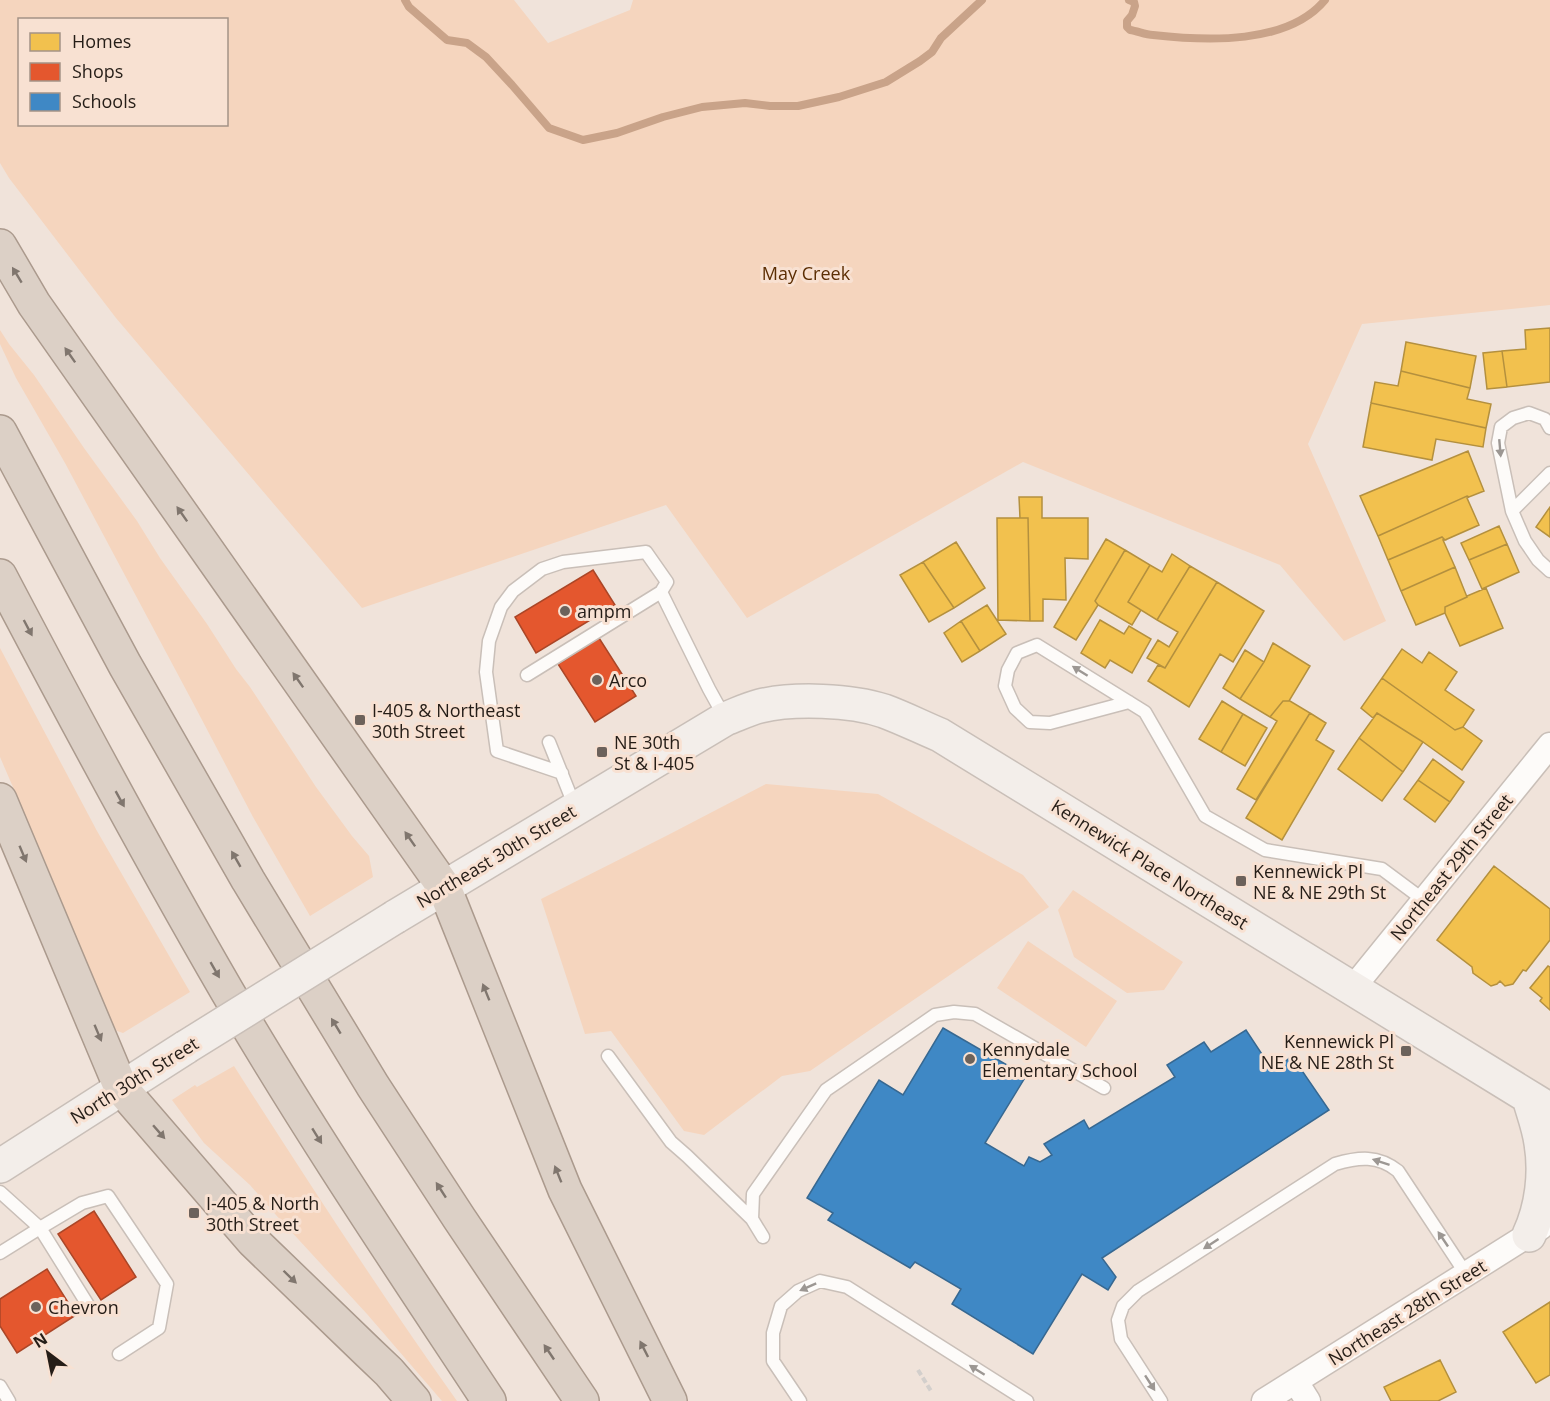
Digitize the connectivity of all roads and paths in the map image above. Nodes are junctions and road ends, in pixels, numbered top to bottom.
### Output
1 (0, 246) edge
2 (1550, 428) edge
3 (0, 432) edge
4 (1550, 473) edge
5 (1512, 511) junction
6 (1550, 571) edge
7 (0, 576) edge
8 (661, 592) junction
9 (527, 675) dead end
10 (1129, 702) junction
11 (725, 719) junction
12 (549, 742) dead end
13 (1550, 745) edge
14 (562, 773) junction
15 (0, 800) edge
16 (576, 808) junction
17 (444, 887) junction
18 (1425, 901) junction
19 (1352, 989) junction
20 (268, 996) joint
21 (608, 1056) dead end
22 (121, 1088) junction
23 (1104, 1088) dead end
24 (1539, 1104) edge
25 (0, 1166) edge
26 (0, 1192) edge
27 (752, 1219) junction
28 (40, 1228) junction
29 (1540, 1228) edge
30 (763, 1238) dead end
31 (0, 1253) edge
32 (1466, 1274) junction
33 (88, 1305) dead end
34 (119, 1354) dead end
35 (918, 1370) dead end
36 (0, 1386) edge
37 (931, 1391) dead end
38 (1302, 1391) edge
39 (9, 1401) edge
40 (414, 1401) edge
41 (489, 1401) edge
42 (582, 1401) edge
43 (670, 1401) edge
44 (800, 1401) edge
45 (1027, 1401) edge
46 (1161, 1401) edge
47 (1264, 1401) edge

17 -> 1 highway
2 -> 5 lane
42 -> 3 highway
4 - 5 lane
5 - 6 lane
7 -> 41 highway
8 - 9 lane
8 - 11 lane
8 - 14 lane
10 -> 10 lane
10 - 18 lane
11 - 16 street, Northeast 30th Street
11 - 19 street, Kennewick Place Northeast
12 - 14 lane
13 - 18 street, Northeast 29th Street
14 - 16 lane
15 -> 22 highway
16 - 17 street, Northeast 30th Street
17 - 20 street, Northeast 30th Street, bridge
43 -> 17 highway
18 - 19 street, Northeast 29th Street
19 - 24 street, Kennewick Place Northeast
20 - 22 street, North 30th Street, bridge
21 - 27 lane
22 - 25 street, North 30th Street
22 -> 40 highway
23 - 27 lane
24 - 29 street
26 - 28 lane
27 - 30 lane
28 - 31 lane
28 - 33 lane
28 - 34 lane
29 - 32 street, Northeast 28th Street
32 - 38 street, Northeast 28th Street
32 -> 46 lane
35 - 37 path
36 - 39 lane
38 - 47 street, Northeast 28th Street
45 -> 44 lane

